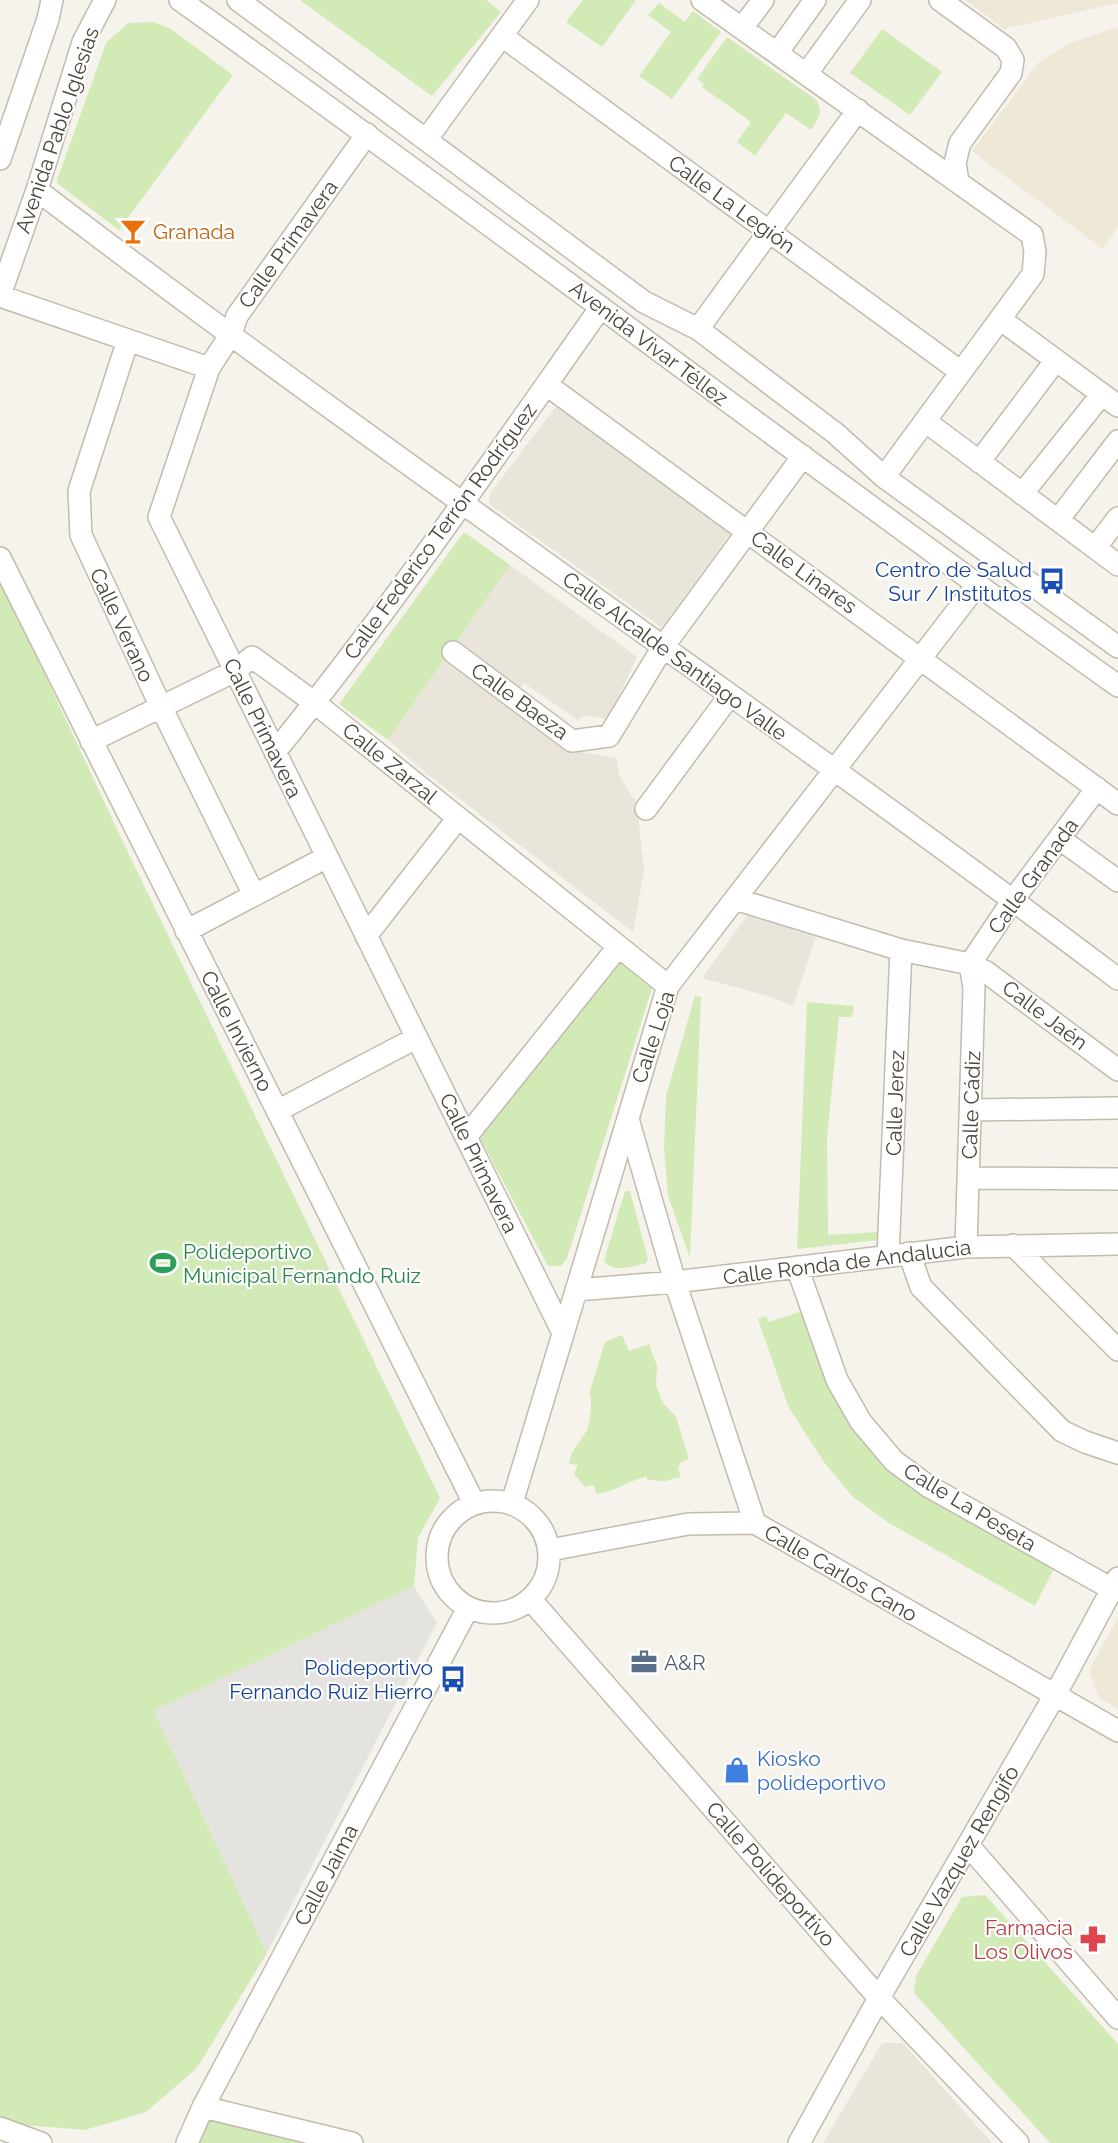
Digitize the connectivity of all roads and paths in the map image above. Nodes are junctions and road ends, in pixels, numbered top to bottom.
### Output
1 (52, 0) edge
2 (105, 0) edge
3 (180, 0) edge
4 (238, 0) edge
5 (528, 0) edge
6 (763, 0) edge
7 (815, 0) edge
8 (860, 0) edge
9 (940, 0) edge
10 (706, 1) edge
11 (742, 28) junction
12 (502, 36) junction
13 (777, 53) junction
14 (807, 74) junction
15 (858, 110) junction
16 (367, 134) junction
17 (426, 140) junction
18 (0, 159) edge
19 (958, 182) junction
20 (37, 190) junction
21 (769, 231) junction
22 (0, 296) edge
23 (601, 307) junction
24 (1000, 319) junction
25 (698, 329) junction
26 (231, 334) junction
27 (128, 340) junction
28 (1056, 360) junction
29 (209, 368) junction
30 (961, 372) junction
31 (546, 385) junction
32 (1110, 400) edge
33 (925, 421) junction
34 (1118, 441) edge
35 (803, 456) junction
36 (980, 462) junction
37 (884, 477) junction
38 (1022, 494) junction
39 (461, 505) junction
40 (1118, 518) edge
41 (1058, 520) junction
42 (748, 531) junction
43 (1095, 548) junction
44 (0, 558) edge
45 (1118, 565) edge
46 (976, 585) junction
47 (663, 647) junction
48 (1118, 647) edge
49 (453, 652) dead end
50 (921, 658) junction
51 (235, 671) junction
52 (1118, 686) edge
53 (730, 695) junction
54 (315, 703) junction
55 (161, 707) junction
56 (91, 741) junction
57 (275, 752) junction
58 (833, 771) junction
59 (1097, 788) junction
60 (1118, 804) edge
61 (646, 809) dead end
62 (458, 818) junction
63 (1060, 839) junction
64 (327, 857) junction
65 (1118, 881) edge
66 (254, 895) junction
67 (735, 898) junction
68 (1013, 900) junction
69 (186, 931) junction
70 (366, 936) junction
71 (618, 947) junction
72 (902, 950) junction
73 (970, 964) junction
74 (1118, 979) edge
75 (668, 986) junction
76 (416, 1038) junction
77 (1118, 1070) edge
78 (1118, 1108) edge
79 (971, 1110) junction
80 (277, 1111) junction
81 (627, 1118) junction
82 (466, 1137) junction
83 (969, 1178) junction
84 (1118, 1179) edge
85 (1118, 1244) edge
86 (1014, 1245) junction
87 (966, 1246) junction
88 (899, 1254) junction
89 (797, 1267) junction
90 (675, 1282) junction
91 (576, 1290) junction
92 (563, 1333) junction
93 (1118, 1350) edge
94 (1118, 1454) edge
95 (474, 1503) junction
96 (512, 1503) junction
97 (755, 1523) junction
98 (550, 1550) junction
99 (1115, 1584) edge
100 (531, 1600) junction
101 (468, 1608) junction
102 (1054, 1695) junction
103 (1118, 1731) edge
104 (968, 1845) junction
105 (879, 1998) junction
106 (1118, 2018) edge
107 (203, 2107) junction
108 (0, 2128) edge
109 (41, 2143) edge
110 (187, 2143) edge
111 (352, 2143) edge
112 (799, 2143) edge
113 (1018, 2143) edge

1 - 18 street
2 - 20 street, Avenida Pablo Iglesias
3 - 16 street, Avenida Vivar Téllez
4 - 17 street, Avenida Vivar Téllez
5 - 12 street
6 - 11 street
7 - 13 street
8 - 14 street
9 - 19 street
10 - 11 street
11 - 13 street
12 - 17 street
12 - 21 street, Calle La Legión
13 - 14 street
14 - 15 street
15 - 19 street
15 - 21 street
16 - 23 street, Avenida Vivar Téllez
16 - 26 street, Calle Primavera
17 - 25 street, Avenida Vivar Téllez
19 - 24 street
20 - 22 street, Avenida Pablo Iglesias
20 - 26 street, Calle Alcalde Santiago Valle
21 - 25 street
21 - 30 street, Calle La Legión
22 - 27 street
23 - 31 street, Calle Federico Terrón Rodríguez
23 - 35 street, Avenida Vivar Téllez
24 - 28 street
24 - 30 street
25 - 37 street, Avenida Vivar Téllez
26 - 29 street, Calle Primavera
26 - 39 street, Calle Alcalde Santiago Valle
27 - 29 street
27 - 55 street, Calle Verano
28 - 32 street
28 - 36 street
29 - 51 street, Calle Primavera
30 - 33 street
31 - 39 street, Calle Federico Terrón Rodríguez
31 - 42 street, Calle Linares
32 - 38 street
33 - 36 street
33 - 37 street
34 - 41 street
35 - 42 street, Calle Baeza
35 - 46 street, Avenida Vivar Téllez
36 - 38 street
37 - 48 street, Avenida Vivar Téllez
38 - 41 street
39 - 47 street, Calle Alcalde Santiago Valle
39 - 54 street, Calle Federico Terrón Rodríguez
40 - 43 street
41 - 43 street
42 - 47 street, Calle Baeza
42 - 50 street, Calle Linares
43 - 45 street
44 - 56 street, Calle Invierno
46 - 50 street, Calle Loja
46 - 52 street, Avenida Vivar Téllez
47 - 49 street, Calle Baeza
47 - 53 street, Calle Alcalde Santiago Valle
50 - 58 street, Calle Loja
50 - 59 street, Calle Linares
51 - 54 street, Calle Zarzal
51 - 55 street, Calle Zarzal
51 - 57 street, Calle Primavera
53 - 58 street, Calle Alcalde Santiago Valle
53 - 61 street
54 - 57 street, Calle Federico Terrón Rodríguez
54 - 62 street, Calle Zarzal
55 - 56 street, Calle Zarzal
55 - 66 street, Calle Verano
56 - 69 street, Calle Invierno
57 - 64 street, Calle Primavera
58 - 67 street, Calle Loja
58 - 68 street, Calle Alcalde Santiago Valle
59 - 60 street, Calle Linares
59 - 63 street, Calle Granada
62 - 70 street
62 - 71 street, Calle Zarzal
63 - 65 street
63 - 68 street, Calle Granada
64 - 66 street
64 - 70 street, Calle Primavera
66 - 69 street
67 - 72 street, Calle Jaén
67 - 75 street, Calle Loja
68 - 73 street, Calle Granada
68 - 74 street, Calle Alcalde Santiago Valle
69 - 80 street, Calle Invierno
70 - 76 street, Calle Primavera
71 - 75 street, Calle Zarzal
71 - 82 street
72 - 73 street, Calle Jaén
72 - 88 street, Calle Jerez
73 - 77 street, Calle Jaén
73 - 79 street, Calle Cádiz
75 - 81 street, Calle Loja
76 - 80 street
76 - 82 street, Calle Primavera
78 - 79 street
79 - 83 street, Calle Cádiz
80 - 95 street, Calle Invierno
81 - 90 street, Calle Carlos Cano
81 - 91 street, Calle Loja
82 - 92 street, Calle Primavera
83 - 84 street
83 - 87 street, Calle Cádiz
85 - 86 street, Calle Ronda de Andalucia
86 - 87 street, Calle Ronda de Andalucia
86 - 93 street
87 - 88 street, Calle Ronda de Andalucia
88 - 89 street, Calle Ronda de Andalucia
88 - 94 street
89 - 90 street, Calle Ronda de Andalucia
89 - 99 street, Calle La Peseta
90 - 91 street, Calle Ronda de Andalucia
90 - 97 street, Calle Carlos Cano
91 - 92 street, Calle Loja
92 - 96 street, Calle Loja
95 - 96 street
95 - 101 street
96 - 98 street
97 - 98 street
97 - 102 street, Calle Carlos Cano
98 - 100 street
99 - 102 street, Calle Vazquez Rengifo
100 - 101 street
100 - 105 street, Calle Polideportivo
101 - 107 street, Calle Jaima
102 - 103 street, Calle Carlos Cano
102 - 104 street, Calle Vazquez Rengifo
104 - 105 street, Calle Vazquez Rengifo
104 - 106 street
105 - 112 street, Calle Vazquez Rengifo
105 - 113 street, Calle Polideportivo
107 - 110 street, Calle Jaima
107 - 111 street
108 - 109 street

